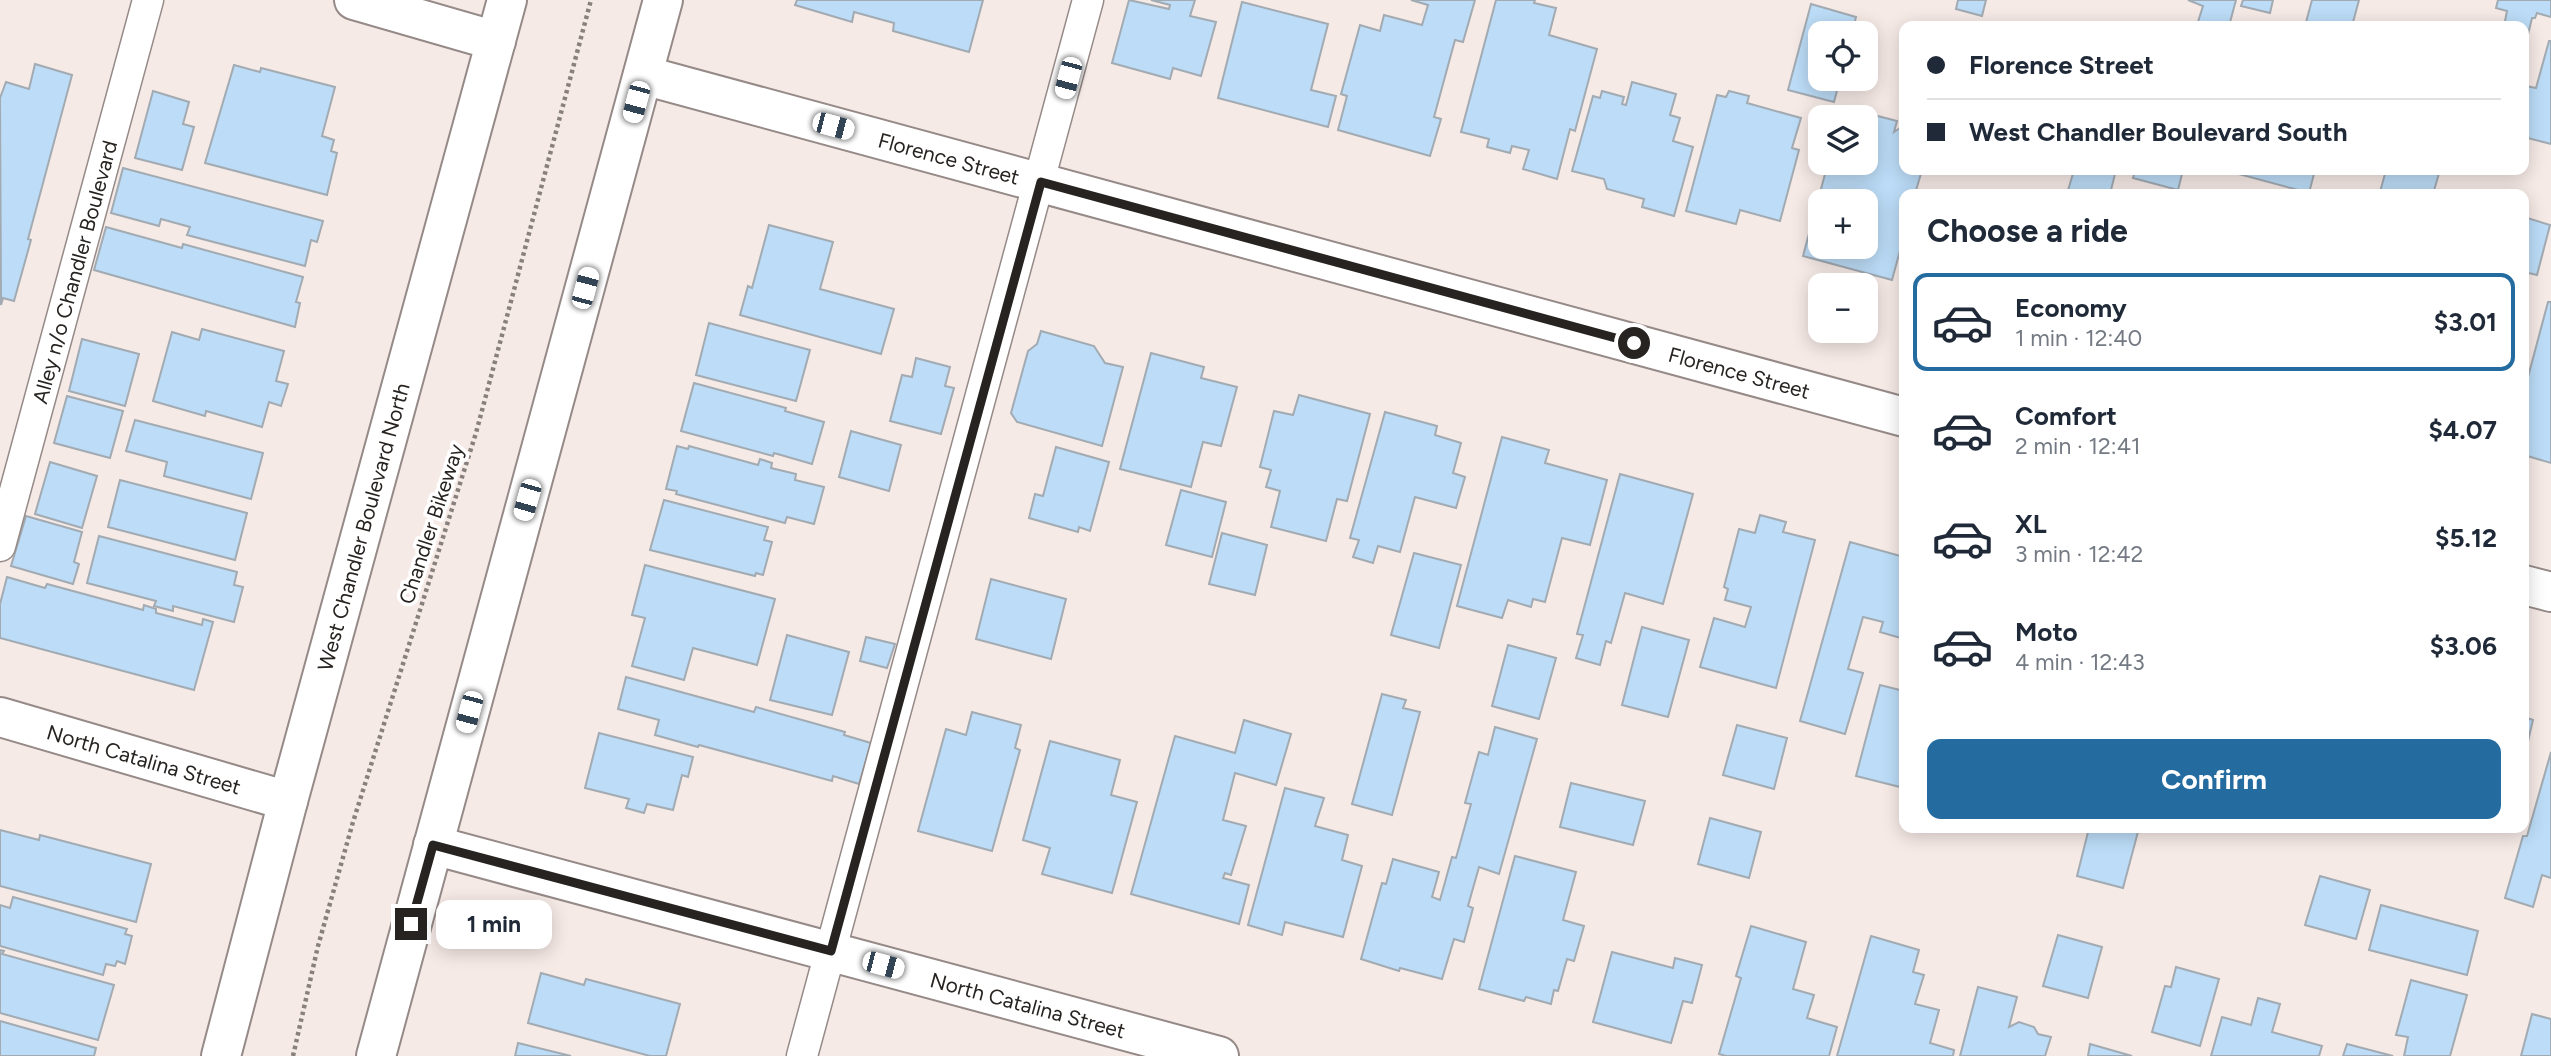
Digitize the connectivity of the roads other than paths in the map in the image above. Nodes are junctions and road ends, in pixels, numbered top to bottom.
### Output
1 (148, 0) edge
2 (354, 0) edge
3 (507, 0) edge
4 (663, 0) edge
5 (1088, 0) edge
6 (496, 41) junction
7 (643, 75) junction
8 (1041, 182) junction
9 (1899, 415) edge
10 (0, 546) edge
11 (2529, 586) edge
12 (2551, 592) edge
13 (0, 717) edge
14 (288, 801) junction
15 (433, 845) junction
16 (831, 951) junction
17 (220, 1056) edge
18 (376, 1056) edge
19 (802, 1056) edge
20 (1219, 1056) edge

1 - 10 lane, Alley n/o Chandler Boulevard
2 - 6 street
3 - 6 street, West Chandler Boulevard North
4 - 7 street
5 - 8 lane
6 - 14 street, West Chandler Boulevard North
7 - 8 street, Florence Street
7 - 15 street
8 - 9 street, Florence Street
8 - 16 lane
11 - 12 street
13 - 14 street, North Catalina Street
14 - 17 street, West Chandler Boulevard North
15 - 16 street, North Catalina Street
15 - 18 street
16 - 19 lane
16 - 20 street, North Catalina Street

